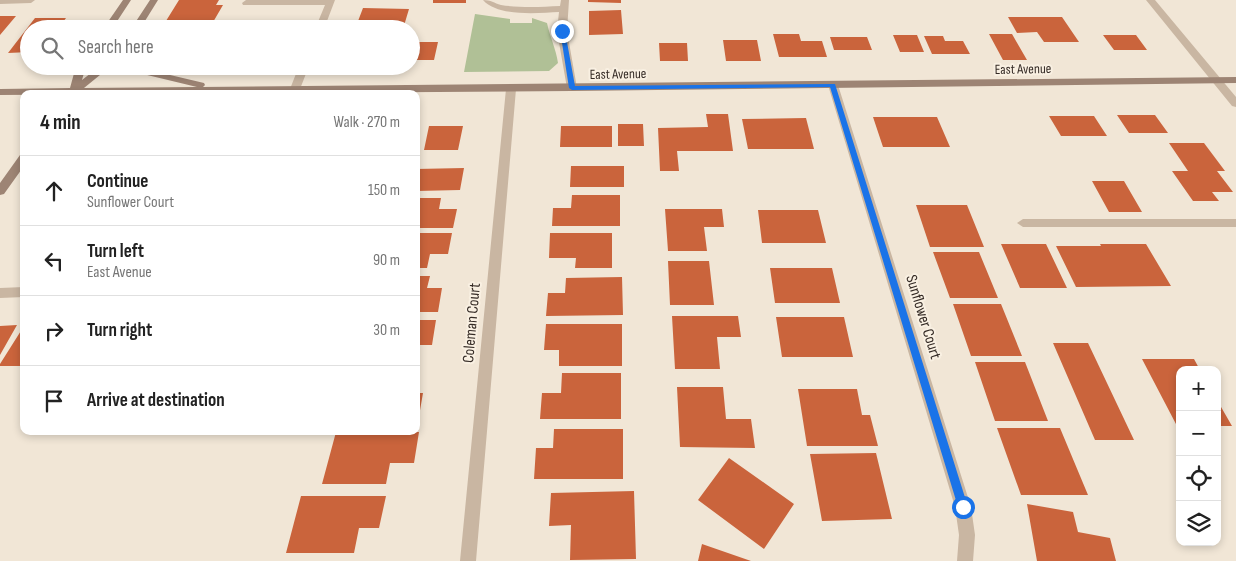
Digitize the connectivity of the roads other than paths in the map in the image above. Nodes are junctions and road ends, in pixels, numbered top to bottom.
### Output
1 (31, 0) edge
2 (127, 0) edge
3 (154, 0) edge
4 (487, 0) edge
5 (1150, 0) edge
6 (0, 1) edge
7 (331, 1) edge
8 (246, 3) dead end
9 (564, 5) edge
10 (113, 20) edge
11 (140, 20) edge
12 (324, 20) edge
13 (78, 75) edge
14 (95, 75) edge
15 (158, 75) edge
16 (300, 75) edge
17 (1216, 80) junction
18 (1236, 80) edge
19 (833, 85) junction
20 (572, 88) junction
21 (295, 89) junction
22 (511, 89) junction
23 (74, 90) edge
24 (76, 90) edge
25 (217, 90) joint
26 (0, 92) edge
27 (20, 92) edge
28 (1236, 104) edge
29 (20, 164) edge
30 (0, 191) edge
31 (1022, 223) dead end
32 (1236, 223) edge
33 (20, 292) edge
34 (0, 293) edge
35 (468, 561) edge
36 (965, 561) edge

1 - 6 street
2 - 10 main road
3 - 11 main road
4 - 9 street
5 - 17 street
7 - 8 street
7 - 12 street
9 - 20 street
13 - 23 main road
14 - 24 main road
15 - 25 main road
16 - 21 street
17 - 18 main road, East Avenue
17 - 19 main road, East Avenue
17 - 28 street
19 - 20 main road, East Avenue
19 - 36 street, Sunflower Court
20 - 22 main road, East Avenue
21 - 22 main road, East Avenue
21 - 25 main road, East Avenue
22 - 35 street, Coleman Court
26 - 27 main road, East Avenue
29 - 30 main road
31 - 32 street
33 - 34 street

